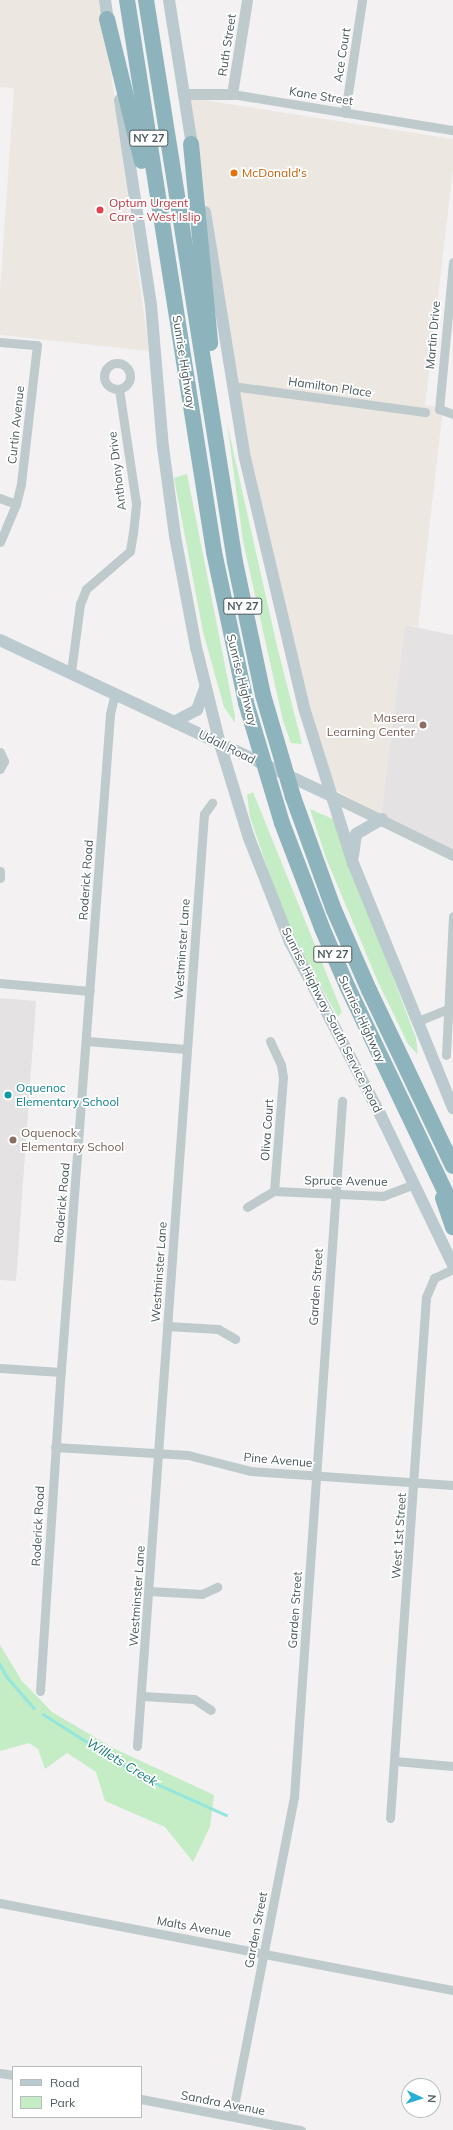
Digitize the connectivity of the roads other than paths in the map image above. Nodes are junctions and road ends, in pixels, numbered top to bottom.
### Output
1 (105, 0) edge
2 (127, 0) edge
3 (146, 0) edge
4 (169, 0) edge
5 (247, 0) edge
6 (362, 0) edge
7 (107, 18) junction
8 (184, 94) junction
9 (232, 94) junction
10 (345, 113) junction
11 (453, 130) edge
12 (191, 144) junction
13 (453, 262) edge
14 (171, 276) junction
15 (449, 327) edge
16 (0, 342) edge
17 (232, 386) junction
18 (119, 389) dead end
19 (425, 412) dead end
20 (453, 414) edge
21 (212, 419) junction
22 (0, 498) edge
23 (16, 504) junction
24 (0, 542) edge
25 (0, 640) edge
26 (71, 672) junction
27 (205, 687) junction
28 (115, 693) junction
29 (174, 722) junction
30 (220, 744) junction
31 (0, 752) edge
32 (0, 769) edge
33 (330, 795) junction
34 (212, 803) dead end
35 (382, 819) junction
36 (453, 855) edge
37 (353, 863) junction
38 (0, 871) edge
39 (0, 878) edge
40 (453, 916) edge
41 (0, 983) edge
42 (90, 991) junction
43 (447, 1010) junction
44 (418, 1021) junction
45 (87, 1041) junction
46 (270, 1041) dead end
47 (186, 1049) junction
48 (446, 1055) dead end
49 (342, 1101) dead end
50 (453, 1108) edge
51 (433, 1166) junction
52 (453, 1166) edge
53 (415, 1184) junction
54 (274, 1191) junction
55 (334, 1193) junction
56 (247, 1207) dead end
57 (453, 1208) edge
58 (453, 1227) edge
59 (453, 1265) edge
60 (453, 1269) edge
61 (167, 1326) junction
62 (234, 1339) dead end
63 (0, 1368) edge
64 (61, 1372) junction
65 (55, 1447) junction
66 (159, 1453) junction
67 (316, 1475) junction
68 (414, 1482) junction
69 (453, 1485) edge
70 (217, 1587) dead end
71 (150, 1591) junction
72 (40, 1691) dead end
73 (142, 1696) junction
74 (211, 1710) dead end
75 (137, 1746) dead end
76 (395, 1761) junction
77 (453, 1766) edge
78 (390, 1818) dead end
79 (0, 1903) edge
80 (264, 1952) junction
81 (453, 1990) edge
82 (0, 2073) edge
83 (12, 2075) edge
84 (142, 2099) edge
85 (232, 2116) junction
86 (301, 2130) edge

1 - 7 main road, Sunrise Highway
2 - 14 highway, Sunrise Highway / NY 27
3 - 21 highway, Sunrise Highway / NY 27
4 - 8 main road
5 - 9 street, Ruth Street
6 - 10 street, Ace Court
7 - 14 highway
7 - 27 main road, Sunrise Highway
8 - 9 street, Kane Street
8 - 12 main road
9 - 10 street, Kane Street
10 - 11 street, Kane Street
12 - 17 main road
12 - 21 highway
13 - 15 street, Martin Drive
14 - 51 highway, Sunrise Highway / NY 27
15 - 20 street, Martin Drive
16 - 23 street, Curtin Avenue
17 - 19 street, Hamilton Place
17 - 33 main road
18 - 26 street, Anthony Drive
21 - 52 highway, Sunrise Highway / NY 27
22 - 23 street
23 - 24 street, Curtin Avenue
25 - 26 main road, Udall Road
26 - 28 main road, Udall Road
27 - 29 main road
27 - 30 main road, Sunrise Highway
28 - 29 main road, Udall Road
28 - 42 street, Roderick Road
29 - 30 main road, Udall Road
30 - 33 main road, Udall Road
30 - 53 main road, Sunrise Highway South Service Road
31 - 32 street
33 - 35 street, Udall Road
33 - 37 main road
34 - 47 street, Westminster Lane
35 - 36 street, Udall Road
35 - 37 main road
37 - 44 main road
38 - 39 street
40 - 43 street
41 - 42 street
42 - 45 street, Roderick Road
43 - 44 street
43 - 48 street
44 - 50 main road
45 - 47 street
45 - 64 street, Roderick Road
46 - 54 street, Oliva Court
47 - 61 street, Westminster Lane
49 - 55 street, Garden Street
51 - 57 highway, Sunrise Highway / NY 27
51 - 58 highway
53 - 55 street, Spruce Avenue
53 - 59 main road
54 - 55 street, Spruce Avenue
54 - 56 street
55 - 67 street, Garden Street
60 - 68 street, West 1st Street
61 - 62 street
61 - 66 street, Westminster Lane
63 - 64 street
64 - 65 street, Roderick Road
65 - 66 street, Pine Avenue
65 - 72 street, Roderick Road
66 - 67 street, Pine Avenue
66 - 71 street, Westminster Lane
67 - 68 street, Pine Avenue
67 - 80 street, Garden Street
68 - 69 street, Pine Avenue
68 - 76 street, West 1st Street
70 - 71 street
71 - 73 street, Westminster Lane
73 - 74 street
73 - 75 street, Westminster Lane
76 - 77 street
76 - 78 street, West 1st Street
79 - 80 street, Malts Avenue
80 - 81 street, Malts Avenue
80 - 85 street, Garden Street
82 - 83 street
84 - 85 street, Sandra Avenue
85 - 86 street, Sandra Avenue

